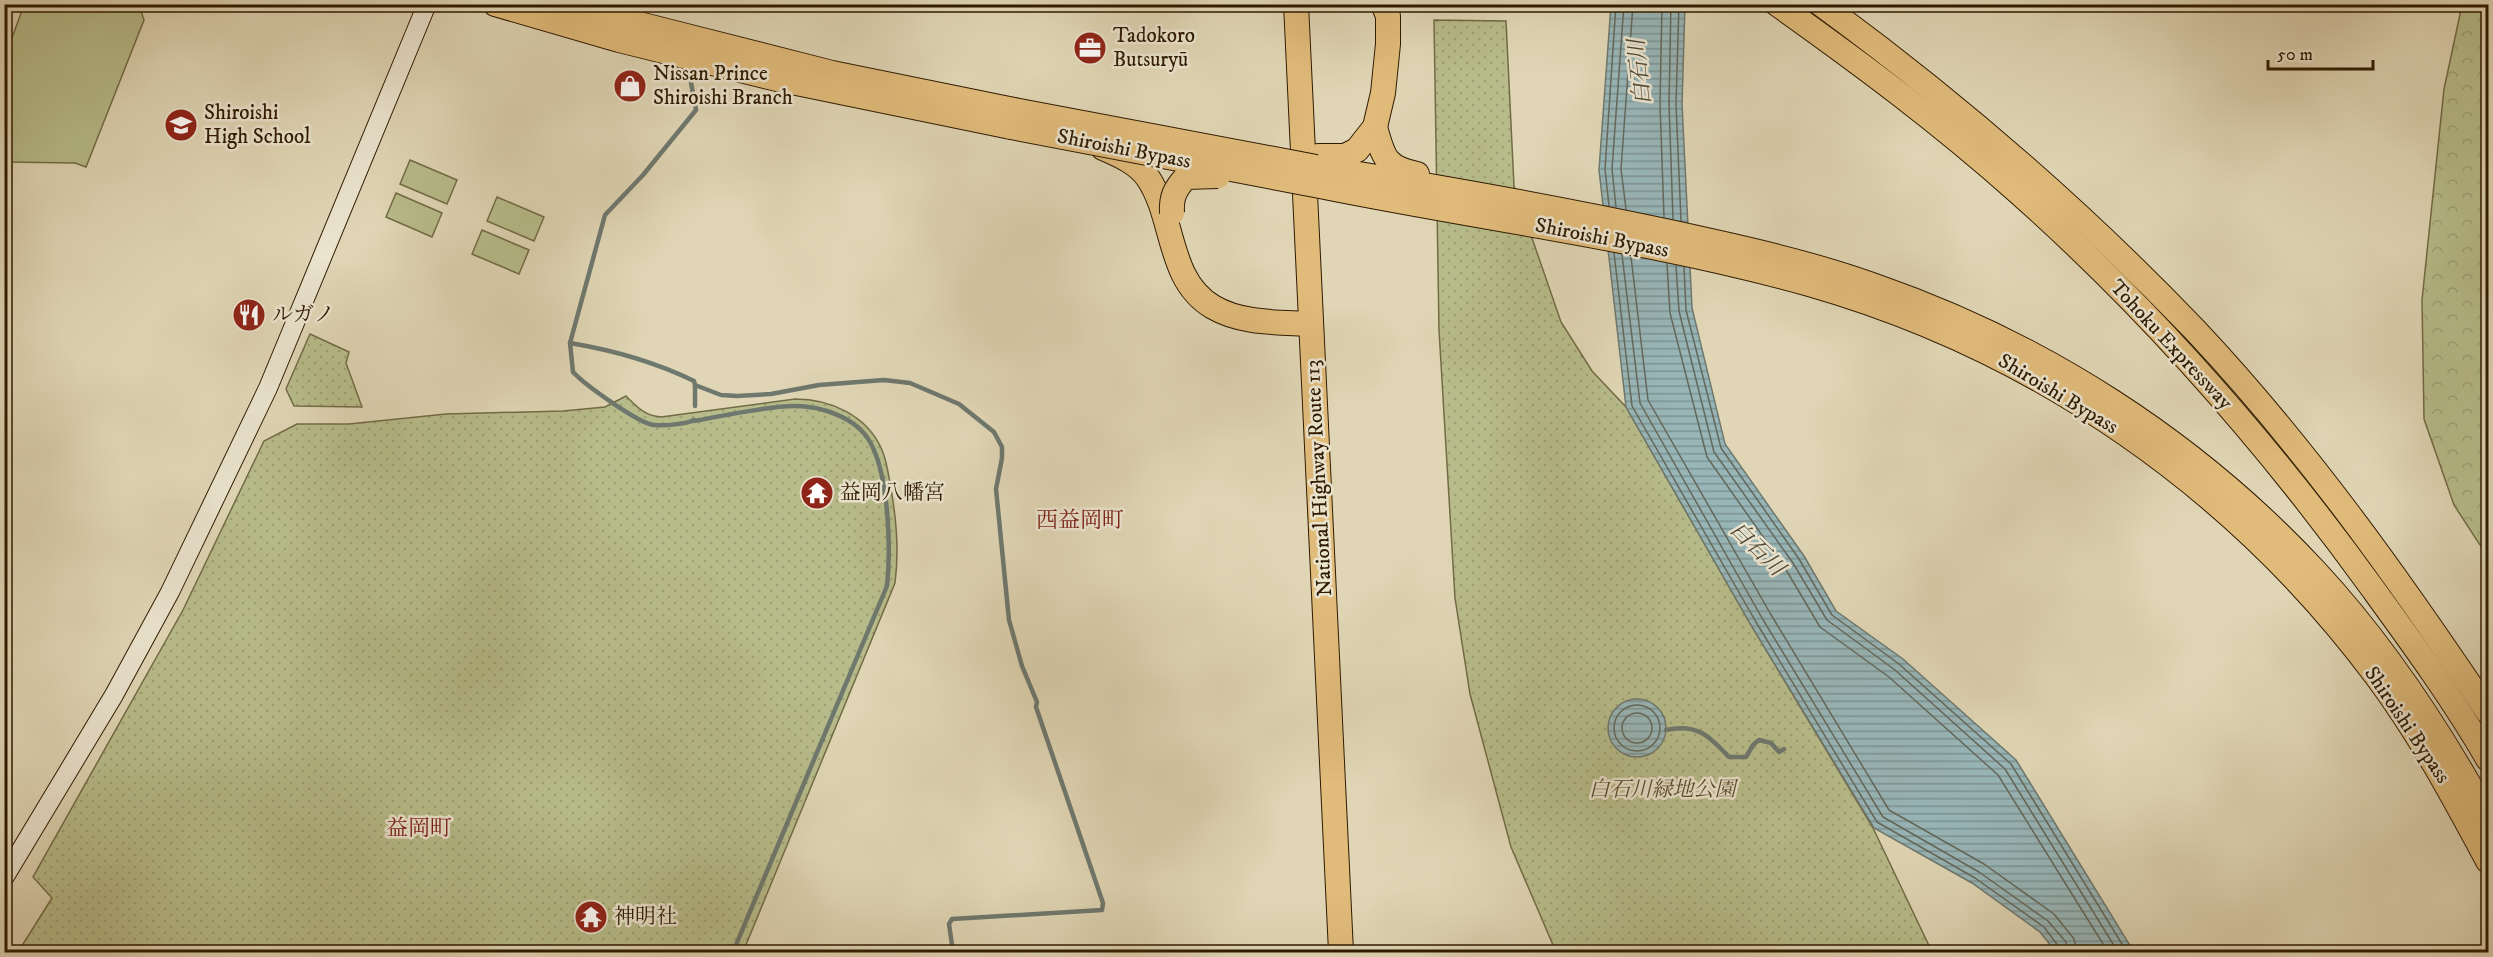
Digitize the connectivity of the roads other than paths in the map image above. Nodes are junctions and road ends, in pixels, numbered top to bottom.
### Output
1 (427, 4) edge
2 (495, 4) edge
3 (576, 4) edge
4 (1296, 4) edge
5 (1383, 4) edge
6 (1777, 4) edge
7 (1821, 4) edge
8 (1013, 119) junction
9 (1375, 127) junction
10 (1092, 143) junction
11 (1318, 176) junction
12 (1427, 188) junction
13 (1168, 215) junction
14 (1311, 324) junction
15 (1997, 346) junction
16 (2488, 712) edge
17 (2488, 759) edge
18 (2488, 818) edge
19 (2488, 861) edge
20 (4, 878) edge
21 (1341, 952) edge

1 - 20 street
2 - 8 highway, Shiroishi Bypass
3 - 8 highway, Shiroishi Bypass
4 - 14 highway, National Highway Route 113
5 - 9 highway
6 - 17 highway, Tohoku Expressway
7 - 16 highway, Tohoku Expressway
8 - 10 highway, Shiroishi Bypass, bridge
8 - 11 highway, Shiroishi Bypass, bridge
9 - 11 highway
9 - 12 highway
10 - 11 highway, Shiroishi Bypass, bridge
10 - 13 highway, bridge
11 - 12 highway, Shiroishi Bypass
11 - 12 highway, Shiroishi Bypass
11 - 13 highway, bridge
12 - 15 highway, Shiroishi Bypass
12 - 15 highway, Shiroishi Bypass
13 - 14 highway
14 - 21 highway, National Highway Route 113
15 - 18 highway, Shiroishi Bypass
15 - 19 highway, Shiroishi Bypass

